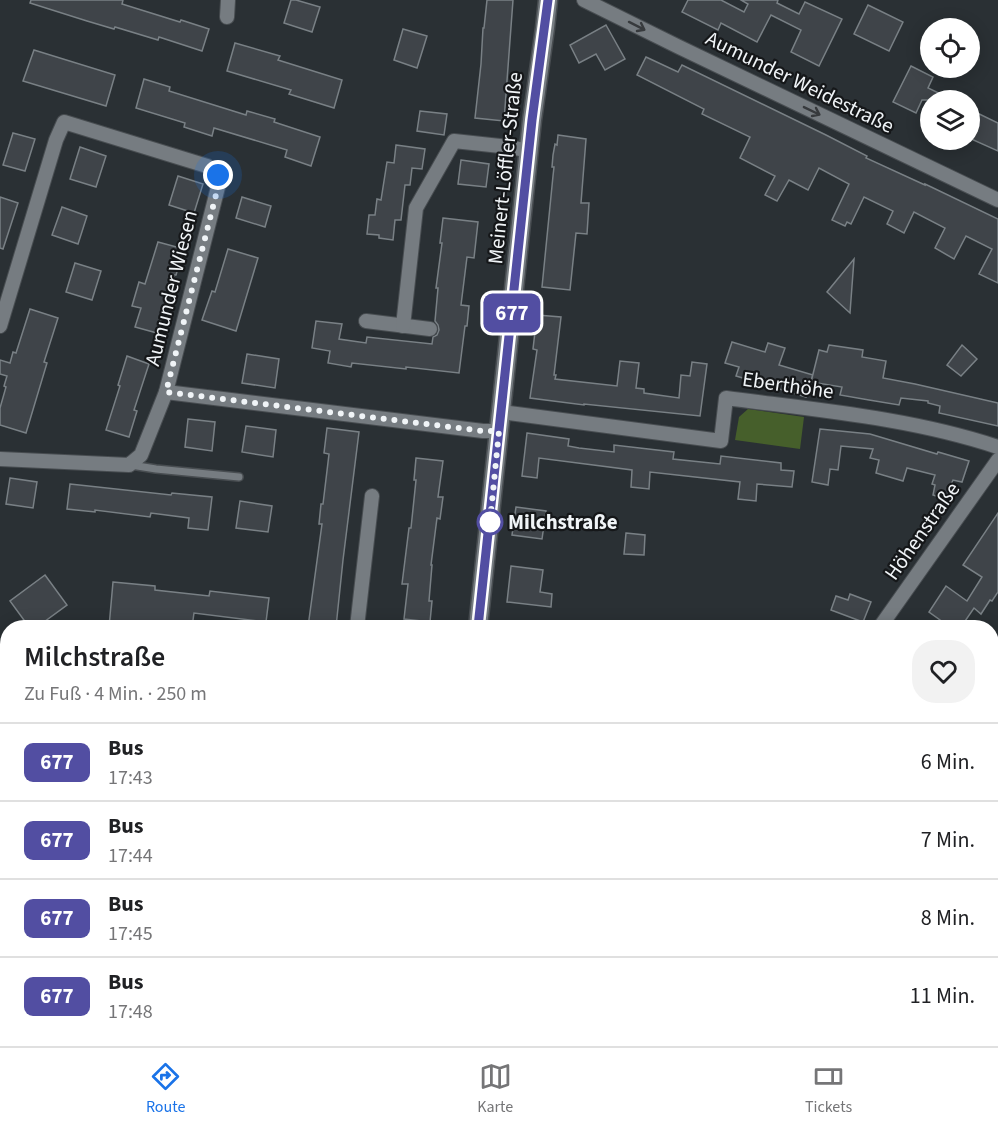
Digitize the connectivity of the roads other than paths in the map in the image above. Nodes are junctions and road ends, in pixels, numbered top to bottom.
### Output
1 (228, 0) edge
2 (548, 0) edge
3 (584, 0) edge
4 (227, 17) dead end
5 (529, 151) junction
6 (998, 200) edge
7 (366, 321) dead end
8 (0, 326) edge
9 (403, 326) junction
10 (430, 329) dead end
11 (166, 392) junction
12 (501, 412) junction
13 (499, 431) junction
14 (998, 447) edge
15 (0, 459) edge
16 (998, 460) edge
17 (129, 465) junction
18 (239, 477) dead end
19 (372, 496) dead end
20 (358, 620) edge
21 (479, 620) edge
22 (885, 620) edge

1 - 4 street
2 - 5 street, Meinert-Löffler-Straße
3 -> 6 street, Aumunder Weidestraße
5 - 9 street
5 - 12 street, Meinert-Löffler-Straße
7 - 9 street
8 - 11 street, Aumunder Wiesen
9 - 10 street
11 - 13 street, Aumunder Wiesen
11 - 17 street, Aumunder Wiesen
12 - 13 street, Meinert-Löffler-Straße
12 - 14 street, Eberthöhe
13 - 21 street, Meinert-Löffler-Straße
15 - 17 street
16 - 22 street, Höhenstraße
17 - 18 lane
19 - 20 street

